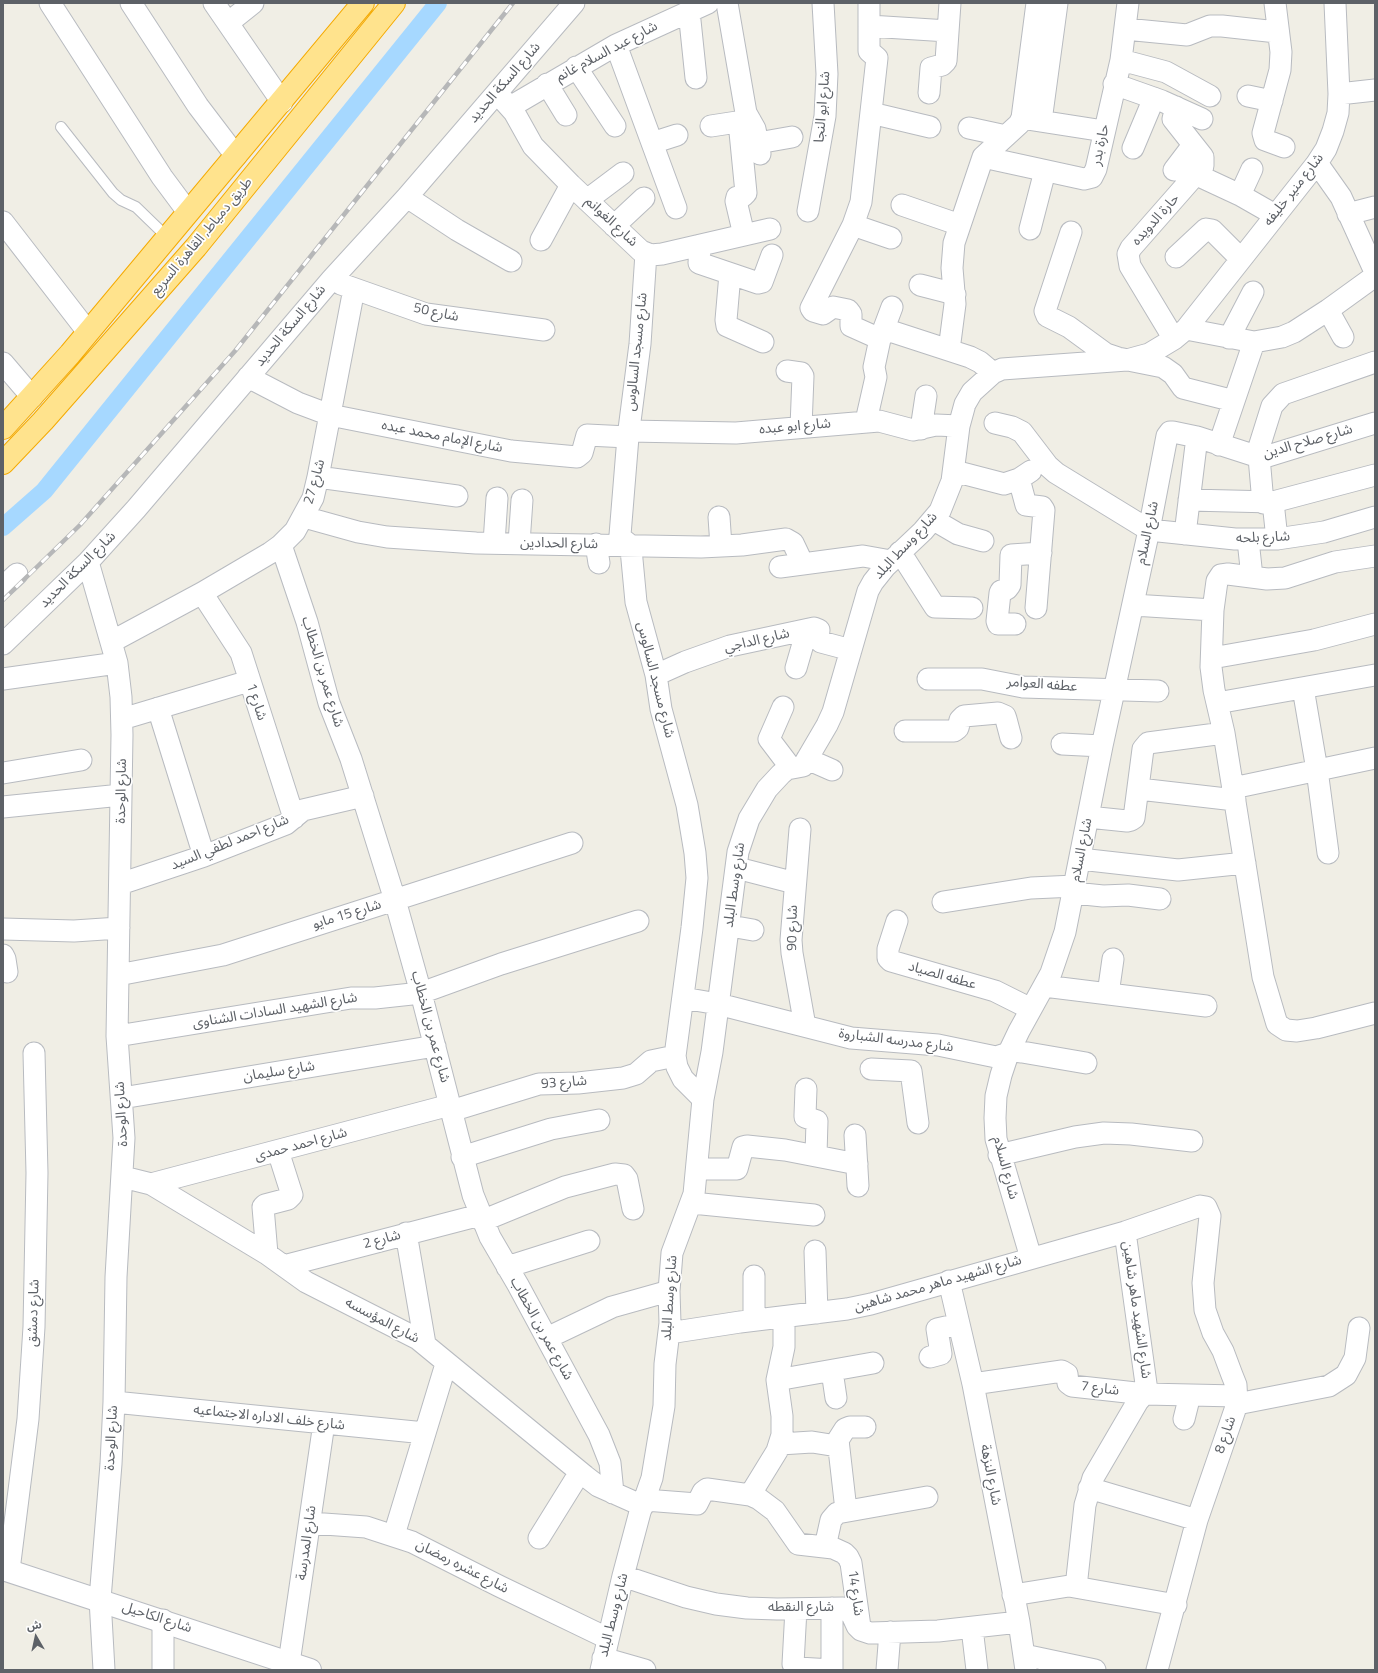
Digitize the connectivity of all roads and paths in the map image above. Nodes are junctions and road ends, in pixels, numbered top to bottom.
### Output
1 (50, 3) edge
2 (131, 3) edge
3 (214, 3) edge
4 (253, 3) edge
5 (394, 3) edge
6 (574, 3) edge
7 (726, 3) edge
8 (823, 3) edge
9 (869, 3) edge
10 (950, 3) edge
11 (1037, 3) edge
12 (1057, 3) edge
13 (1128, 3) edge
14 (1275, 3) edge
15 (1335, 3) edge
16 (356, 5) edge
17 (689, 8) edge
18 (228, 23) junction
19 (869, 26) junction
20 (1125, 29) junction
21 (948, 31) junction
22 (1277, 32) junction
23 (616, 45) junction
24 (1121, 60) junction
25 (576, 67) junction
26 (696, 78) dead end
27 (547, 84) junction
28 (1114, 84) junction
29 (1375, 90) edge
30 (929, 93) dead end
31 (1339, 94) junction
32 (1248, 96) dead end
33 (1154, 98) junction
34 (504, 100) junction
35 (1272, 101) junction
36 (282, 102) junction
37 (1188, 112) junction
38 (871, 113) junction
39 (566, 115) dead end
40 (1032, 119) junction
41 (745, 121) junction
42 (615, 126) dead end
43 (711, 126) dead end
44 (61, 127) dead end
45 (930, 127) dead end
46 (969, 128) dead end
47 (1104, 131) junction
48 (677, 135) dead end
49 (1006, 136) junction
50 (792, 137) dead end
51 (652, 143) junction
52 (1193, 144) junction
53 (1284, 147) dead end
54 (1133, 148) dead end
55 (236, 156) junction
56 (983, 157) junction
57 (1317, 163) junction
58 (1252, 168) dead end
59 (1174, 170) dead end
60 (1045, 171) junction
61 (624, 173) dead end
62 (1197, 175) junction
63 (571, 185) junction
64 (1240, 196) junction
65 (407, 197) junction
66 (644, 198) dead end
67 (587, 200) junction
68 (902, 205) dead end
69 (1375, 207) edge
70 (676, 208) dead end
71 (808, 211) dead end
72 (188, 212) junction
73 (1348, 214) junction
74 (1275, 215) junction
75 (3, 222) edge
76 (853, 224) junction
77 (960, 225) junction
78 (614, 226) junction
79 (770, 229) dead end
80 (1030, 229) dead end
81 (1070, 232) dead end
82 (744, 235) junction
83 (166, 237) junction
84 (891, 238) dead end
85 (541, 240) dead end
86 (700, 245) junction
87 (646, 253) junction
88 (190, 255) junction
89 (772, 255) dead end
90 (1176, 257) dead end
91 (1241, 259) junction
92 (511, 261) dead end
93 (1375, 272) edge
94 (730, 274) junction
95 (1375, 276) edge
96 (332, 279) junction
97 (920, 285) dead end
98 (354, 290) junction
99 (1253, 292) dead end
100 (955, 294) junction
101 (892, 307) dead end
102 (1328, 310) junction
103 (544, 330) dead end
104 (88, 332) junction
105 (882, 334) junction
106 (1180, 334) junction
107 (1343, 337) dead end
108 (1229, 338) junction
109 (763, 342) dead end
110 (1254, 342) junction
111 (949, 350) junction
112 (1127, 360) junction
113 (1375, 362) edge
114 (3, 363) edge
115 (787, 371) dead end
116 (993, 373) junction
117 (248, 377) junction
118 (926, 396) dead end
119 (32, 397) junction
120 (1234, 400) junction
121 (330, 415) junction
122 (866, 421) junction
123 (995, 423) dead end
124 (1375, 423) edge
125 (959, 426) junction
126 (801, 427) junction
127 (3, 428) edge
128 (921, 429) junction
129 (1172, 432) joint
130 (629, 434) junction
131 (1197, 437) junction
132 (1220, 445) junction
133 (1257, 457) junction
134 (1045, 462) junction
135 (3, 463) edge
136 (954, 471) junction
137 (1375, 475) edge
138 (318, 477) junction
139 (1019, 479) junction
140 (456, 496) dead end
141 (497, 498) dead end
142 (522, 500) dead end
143 (1189, 500) junction
144 (1268, 502) junction
145 (304, 517) junction
146 (719, 517) dead end
147 (1375, 517) edge
148 (934, 520) junction
149 (1149, 530) junction
150 (1185, 534) junction
151 (1277, 539) junction
152 (1248, 540) junction
153 (983, 541) dead end
154 (494, 543) junction
155 (519, 543) junction
156 (281, 545) junction
157 (630, 545) junction
158 (721, 546) junction
159 (1041, 553) junction
160 (896, 556) junction
161 (1375, 556) edge
162 (88, 562) junction
163 (803, 564) junction
164 (780, 567) dead end
165 (1252, 577) junction
166 (202, 593) junction
167 (1133, 604) junction
168 (972, 608) dead end
169 (1036, 608) dead end
170 (1213, 610) junction
171 (1015, 624) dead end
172 (1375, 624) edge
173 (807, 630) junction
174 (111, 642) junction
175 (3, 644) edge
176 (851, 650) junction
177 (1212, 658) junction
178 (117, 663) junction
179 (796, 668) dead end
180 (656, 675) junction
181 (1375, 676) edge
182 (3, 679) edge
183 (928, 679) dead end
184 (249, 681) junction
185 (1003, 683) junction
186 (1303, 688) junction
187 (1114, 689) junction
188 (1158, 691) dead end
189 (1217, 703) junction
190 (784, 707) dead end
191 (158, 708) junction
192 (1002, 714) junction
193 (122, 719) junction
194 (905, 731) dead end
195 (1224, 733) junction
196 (1011, 738) dead end
197 (1062, 744) dead end
198 (1102, 746) junction
199 (1375, 758) edge
200 (81, 760) dead end
201 (799, 764) junction
202 (832, 770) dead end
203 (1317, 770) junction
204 (3, 773) edge
205 (1138, 789) junction
206 (1234, 794) junction
207 (121, 795) junction
208 (363, 796) junction
209 (3, 807) edge
210 (1088, 817) junction
211 (294, 818) junction
212 (800, 829) dead end
213 (572, 843) dead end
214 (1328, 853) dead end
215 (204, 856) junction
216 (1080, 859) junction
217 (1245, 863) junction
218 (737, 868) junction
219 (795, 883) junction
220 (120, 884) junction
221 (1074, 889) junction
222 (1160, 899) dead end
223 (395, 900) junction
224 (944, 902) dead end
225 (897, 921) dead end
226 (638, 922) dead end
227 (730, 926) junction
228 (119, 928) junction
229 (3, 929) edge
230 (753, 930) dead end
231 (1113, 959) dead end
232 (118, 975) junction
233 (1044, 986) junction
234 (421, 993) junction
235 (1108, 994) junction
236 (683, 998) junction
237 (718, 1004) junction
238 (1206, 1006) dead end
239 (1031, 1009) junction
240 (1375, 1013) edge
241 (805, 1026) junction
242 (117, 1036) junction
243 (914, 1043) junction
244 (435, 1046) junction
245 (34, 1053) dead end
246 (1008, 1054) junction
247 (675, 1056) junction
248 (1086, 1063) dead end
249 (871, 1069) dead end
250 (911, 1071) junction
251 (806, 1090) dead end
252 (122, 1098) junction
253 (703, 1099) junction
254 (451, 1108) junction
255 (599, 1120) dead end
256 (918, 1123) dead end
257 (855, 1135) dead end
258 (1192, 1141) dead end
259 (278, 1151) junction
260 (816, 1155) junction
261 (999, 1155) junction
262 (462, 1157) junction
263 (857, 1164) junction
264 (698, 1169) junction
265 (123, 1177) junction
266 (151, 1184) junction
267 (858, 1186) dead end
268 (692, 1204) junction
269 (633, 1209) dead end
270 (814, 1215) dead end
271 (481, 1218) junction
272 (1125, 1232) junction
273 (406, 1233) junction
274 (589, 1241) dead end
275 (815, 1251) dead end
276 (267, 1254) junction
277 (1031, 1258) junction
278 (284, 1266) junction
279 (507, 1267) junction
280 (754, 1276) dead end
281 (949, 1281) junction
282 (669, 1291) junction
283 (817, 1313) junction
284 (784, 1317) junction
285 (754, 1320) junction
286 (959, 1324) junction
287 (1359, 1328) dead end
288 (669, 1333) junction
289 (547, 1338) junction
290 (425, 1344) junction
291 (930, 1357) dead end
292 (873, 1363) dead end
293 (446, 1364) junction
294 (832, 1371) junction
295 (777, 1380) junction
296 (973, 1384) junction
297 (1146, 1394) junction
298 (1190, 1395) junction
299 (836, 1398) dead end
300 (1237, 1400) junction
301 (114, 1402) junction
302 (1184, 1418) dead end
303 (324, 1423) junction
304 (866, 1427) dead end
305 (425, 1433) junction
306 (780, 1444) junction
307 (837, 1446) junction
308 (580, 1472) junction
309 (1089, 1488) junction
310 (613, 1493) junction
311 (750, 1495) junction
312 (927, 1497) dead end
313 (644, 1503) junction
314 (846, 1510) junction
315 (1197, 1520) junction
316 (310, 1523) junction
317 (394, 1535) junction
318 (539, 1538) dead end
319 (826, 1547) junction
320 (6, 1570) edge
321 (623, 1576) junction
322 (1076, 1587) junction
323 (1013, 1595) junction
324 (100, 1600) junction
325 (1176, 1605) junction
326 (832, 1608) junction
327 (796, 1609) junction
328 (163, 1620) junction
329 (1019, 1622) junction
330 (972, 1628) junction
331 (860, 1630) junction
332 (890, 1632) junction
333 (607, 1638) junction
334 (1025, 1663) edge
335 (602, 1664) edge
336 (299, 1667) edge
337 (104, 1670) edge
338 (163, 1670) edge
339 (645, 1670) edge
340 (887, 1670) edge
341 (977, 1670) edge
342 (1095, 1670) edge
343 (1157, 1670) edge

1 - 72 street
2 - 55 street
3 - 18 street
4 - 18 street
5 - 88 highway, طريق دمياط, القاهرة السريع
6 - 34 street, شارع السكة الحديد
7 - 41 street
8 - 71 street, شارع ابو النجا
9 - 19 street
10 - 21 street
11 - 40 street
12 - 40 street
13 - 20 street, حارة بدر
14 - 22 street
15 - 31 street, شارع منير خليفه
16 - 36 highway, طريق دمياط, القاهرة السريع
17 - 23 street, شارع عبد السلام غانم
17 - 26 street
18 - 36 street
19 - 21 street
19 - 38 street
20 - 22 street
20 - 24 street, حارة بدر
21 - 30 street
22 - 35 street
23 - 25 street, شارع عبد السلام غانم
23 - 51 street
24 - 28 street, حارة بدر
24 - 37 street
25 - 27 street, شارع عبد السلام غانم
25 - 42 street
27 - 34 street, شارع عبد السلام غانم
27 - 39 street
28 - 33 street
28 - 47 street, حارة بدر
29 - 31 street
31 - 57 street, شارع منير خليفه
32 - 35 street
33 - 37 street
33 - 54 street
34 - 63 street, شارع الغوانم
34 - 65 street, شارع السكة الحديد
35 - 53 street
36 - 55 highway, طريق دمياط, القاهرة السريع
37 - 52 street, حارة الدويده
38 - 45 street
38 - 76 street
40 - 47 street
40 - 49 street
41 - 43 street
41 - 50 street
41 - 82 street
44 - 83 lane
46 - 49 street
47 - 60 street, حارة بدر
48 - 51 street
49 - 56 street
51 - 70 street
52 - 59 street
52 - 62 street, حارة الدويده
55 - 72 highway, طريق دمياط, القاهرة السريع
56 - 60 street, حارة بدر
56 - 77 street
57 - 73 street
57 - 74 street, شارع منير خليفه
58 - 64 street
60 - 80 street
61 - 67 street
62 - 64 street
62 - 106 street, حارة الدويده
63 - 67 street, شارع الغوانم
63 - 85 street
64 - 74 street
65 - 92 street
65 - 96 street, شارع السكة الحديد
66 - 78 street
67 - 78 street, شارع الغوانم
68 - 77 street
69 - 73 street
72 - 83 highway, طريق دمياط, القاهرة السريع
73 - 93 street
74 - 91 street, شارع منير خليفه
75 - 104 street
76 - 84 street
76 - 105 street
77 - 100 street
78 - 87 street, شارع الغوانم
79 - 82 street, شارع الغوانم
81 - 112 street
82 - 86 street, شارع الغوانم
83 - 88 highway
83 - 104 highway, طريق دمياط, القاهرة السريع
86 - 87 street, شارع الغوانم
86 - 94 street
87 - 130 street, شارع مسجد السالوس
88 - 135 highway, طريق دمياط, القاهرة السريع
89 - 94 street
90 - 91 street
91 - 106 street, شارع منير خليفه
94 - 109 street
95 - 102 street
96 - 98 street, شارع 50
96 - 117 street, شارع السكة الحديد
97 - 100 street
98 - 103 street, شارع 50
98 - 121 street, شارع 27
99 - 108 street
100 - 111 street
101 - 105 street
102 - 107 street
102 - 110 street
104 - 119 highway, طريق دمياط, القاهرة السريع
105 - 111 street
105 - 122 street
106 - 108 street
106 - 112 street, شارع وسط البلد
108 - 110 street
110 - 120 street
111 - 116 street
112 - 116 street, شارع وسط البلد
112 - 120 street
113 - 133 street
114 - 119 street
115 - 126 street
116 - 125 street, شارع وسط البلد
117 - 121 street, شارع الإمام محمد عبده
117 - 162 street, شارع السكة الحديد
118 - 128 street
119 - 127 highway, طريق دمياط, القاهرة السريع
120 - 132 street
121 - 130 street, شارع الإمام محمد عبده
121 - 138 street, شارع 27
122 - 126 street, شارع ابو عبده
122 - 128 street, شارع ابو عبده
123 - 134 street
124 - 133 street, شارع صلاح الدين
125 - 128 street, شارع ابو عبده
125 - 136 street, شارع وسط البلد
126 - 130 street, شارع ابو عبده
129 - 131 street, شارع صلاح الدين
129 - 149 street, شارع السلام
130 - 157 street, شارع مسجد السالوس
131 - 132 street, شارع صلاح الدين
131 - 143 street
132 - 133 street, شارع صلاح الدين
133 - 144 street
134 - 139 street
134 - 149 street
136 - 139 street
136 - 148 street, شارع وسط البلد
137 - 144 street
138 - 140 street
138 - 145 street, شارع 27
139 - 159 street
141 - 154 street
142 - 155 street
143 - 144 street
143 - 150 street
144 - 151 street
145 - 154 street, شارع الحدادين
145 - 156 street, شارع 27
146 - 158 street
147 - 151 street, شارع بلحه
148 - 153 street
148 - 160 street, شارع وسط البلد
149 - 150 street, شارع بلحه
149 - 167 street, شارع السلام
150 - 152 street, شارع بلحه
151 - 152 street, شارع بلحه
152 - 165 street
154 - 155 street, شارع الحدادين
155 - 157 street, شارع الحدادين
156 - 166 street, شارع 27
156 - 208 street, شارع عمر بن الخطاب
157 - 158 street, شارع الحدادين
157 - 180 street, شارع مسجد السالوس
158 - 163 street, شارع الحدادين
159 - 169 street
159 - 171 street
160 - 163 street
160 - 168 street
160 - 176 street, شارع وسط البلد
161 - 165 street
162 - 174 street, شارع الوحدة
162 - 175 street, شارع السكة الحديد
163 - 164 street
165 - 170 street
166 - 174 street, شارع 27
166 - 184 street, شارع 1
167 - 170 street
167 - 187 street, شارع السلام
170 - 177 street
172 - 177 street
173 - 176 street, شارع الداجي
173 - 179 street
173 - 180 street, شارع الداجي
174 - 178 street, شارع الوحدة
176 - 201 street, شارع وسط البلد
177 - 189 street
178 - 182 street
178 - 193 street, شارع الوحدة
180 - 236 street, شارع مسجد السالوس
181 - 186 street
183 - 185 street, عطفه العوامر
184 - 191 street
184 - 211 street, شارع 1
185 - 187 street, عطفه العوامر
185 - 192 street
186 - 189 street
186 - 203 street
187 - 188 street, عطفه العوامر
187 - 198 street, شارع السلام
189 - 195 street
190 - 201 street
191 - 193 street
191 - 215 street
192 - 194 street
192 - 196 street
193 - 207 street, شارع الوحدة
195 - 205 street
195 - 206 street
197 - 198 street
198 - 210 street, شارع السلام
199 - 203 street
200 - 204 street
201 - 202 street
201 - 218 street, شارع وسط البلد
203 - 206 street
203 - 214 street
205 - 206 street
205 - 210 street
206 - 217 street
207 - 209 street
207 - 220 street, شارع الوحدة
208 - 211 street, شارع احمد لطفي السيد
208 - 223 street, شارع عمر بن الخطاب
210 - 216 street, شارع السلام
211 - 215 street, شارع احمد لطفي السيد
212 - 219 street, شارع 90
213 - 223 street, شارع 15 مايو
215 - 220 street, شارع احمد لطفي السيد
216 - 217 street
216 - 221 street, شارع السلام
217 - 240 street
218 - 219 street
218 - 227 street, شارع وسط البلد
219 - 241 street, شارع 90
220 - 228 street, شارع الوحدة
221 - 222 street
221 - 224 street
221 - 233 street, شارع السلام
223 - 232 street, شارع 15 مايو
223 - 234 street, شارع عمر بن الخطاب
225 - 239 street, عطفه الصياد
226 - 234 street, شارع الشهيد السادات الشناوى
227 - 230 street
227 - 237 street, شارع وسط البلد
228 - 229 street
228 - 232 street, شارع الوحدة
231 - 235 street
232 - 242 street, شارع الوحدة
233 - 235 street
233 - 239 street, شارع السلام
234 - 242 street, شارع الشهيد السادات الشناوى
234 - 244 street, شارع عمر بن الخطاب
235 - 238 street
236 - 237 street, شارع مدرسه الشباروة
236 - 247 street, شارع مسجد السالوس
237 - 241 street, شارع مدرسه الشباروة
237 - 253 street, شارع وسط البلد
239 - 246 street, شارع السلام
241 - 243 street, شارع مدرسه الشباروة
242 - 252 street, شارع الوحدة
243 - 246 street, شارع مدرسه الشباروة
243 - 250 street
244 - 252 street, شارع سليمان
244 - 254 street, شارع عمر بن الخطاب
245 - 320 street, شارع دمشق
246 - 248 street, شارع مدرسه الشباروة
246 - 261 street, شارع السلام
247 - 253 street, شارع مسجد السالوس
247 - 254 street, شارع 93
249 - 250 street
250 - 256 street
251 - 260 street
252 - 265 street, شارع الوحدة
253 - 264 street, شارع وسط البلد
254 - 259 street, شارع احمد حمدى
254 - 262 street, شارع عمر بن الخطاب
255 - 262 street
257 - 263 street
258 - 261 street
259 - 266 street, شارع احمد حمدى
259 - 276 street
260 - 263 street
260 - 264 street
261 - 277 street, شارع السلام
262 - 271 street, شارع عمر بن الخطاب
263 - 267 street
264 - 268 street, شارع وسط البلد
265 - 266 street, شارع المؤسسه
265 - 301 street, شارع الوحدة
266 - 276 street, شارع المؤسسه
268 - 270 street
268 - 282 street, شارع وسط البلد
269 - 271 street, شارع 2
271 - 273 street, شارع 2
271 - 279 street, شارع عمر بن الخطاب
272 - 277 street, شارع الشهيد ماهر محمد شاهين
272 - 297 street, شارع الشهيد ماهر شاهين
272 - 300 street, شارع الشهيد ماهر محمد شاهين
273 - 278 street, شارع 2
273 - 290 street
274 - 279 street
275 - 283 street
276 - 278 street, شارع المؤسسه
277 - 281 street, شارع الشهيد ماهر محمد شاهين
278 - 290 street, شارع المؤسسه
279 - 289 street, شارع عمر بن الخطاب
280 - 285 street
281 - 283 street, شارع الشهيد ماهر محمد شاهين
281 - 286 street, شارع النزهة
282 - 288 street, شارع وسط البلد
282 - 289 street
283 - 284 street, شارع الشهيد ماهر محمد شاهين
284 - 285 street, شارع الشهيد ماهر محمد شاهين
284 - 295 street
285 - 288 street, شارع الشهيد ماهر محمد شاهين
286 - 291 street
286 - 296 street, شارع النزهة
287 - 300 street, شارع 7
288 - 313 street, شارع وسط البلد
289 - 310 street, شارع عمر بن الخطاب
290 - 293 street, شارع المؤسسه
292 - 294 street
293 - 305 street
293 - 308 street, شارع المؤسسه
294 - 295 street
294 - 299 street
295 - 306 street
296 - 297 street, شارع 7
296 - 323 street, شارع النزهة
297 - 298 street, شارع 7
297 - 309 street, شارع الشهيد ماهر شاهين
298 - 300 street, شارع 7
298 - 302 street
300 - 315 street, شارع 8
301 - 303 street, شارع خلف الاداره الاجتماعيه
301 - 324 street, شارع الوحدة
303 - 305 street, شارع خلف الاداره الاجتماعيه
303 - 316 street, شارع المدرسة
304 - 307 street
305 - 317 street
306 - 307 street
306 - 311 street
307 - 314 street
308 - 310 street, شارع المؤسسه
308 - 318 street
309 - 315 street
309 - 322 street, شارع الشهيد ماهر شاهين
310 - 313 street, شارع المؤسسه
311 - 313 street, شارع 14
311 - 319 street, شارع 14
312 - 314 street
313 - 321 street, شارع وسط البلد
314 - 319 street
315 - 325 street, شارع 8
316 - 317 street, شارع عشره رمضان
316 - 336 street, شارع المدرسة
317 - 333 street, شارع عشره رمضان
319 - 331 street, شارع 14
320 - 324 street, شارع الكاحيل
321 - 327 street, شارع النقطه
321 - 333 street, شارع وسط البلد
322 - 323 street
322 - 325 street
323 - 329 street, شارع النزهة
324 - 328 street, شارع الكاحيل
324 - 337 street, شارع الوحدة
325 - 343 street, شارع 8
326 - 327 street, شارع النقطه
326 - 327 street
326 - 331 street, شارع النقطه
328 - 336 street, شارع الكاحيل
328 - 338 street
329 - 330 street
329 - 334 street, شارع النزهة
330 - 332 street
330 - 341 street
331 - 332 street
332 - 340 street
333 - 335 street, شارع وسط البلد
334 - 342 street
335 - 339 street

